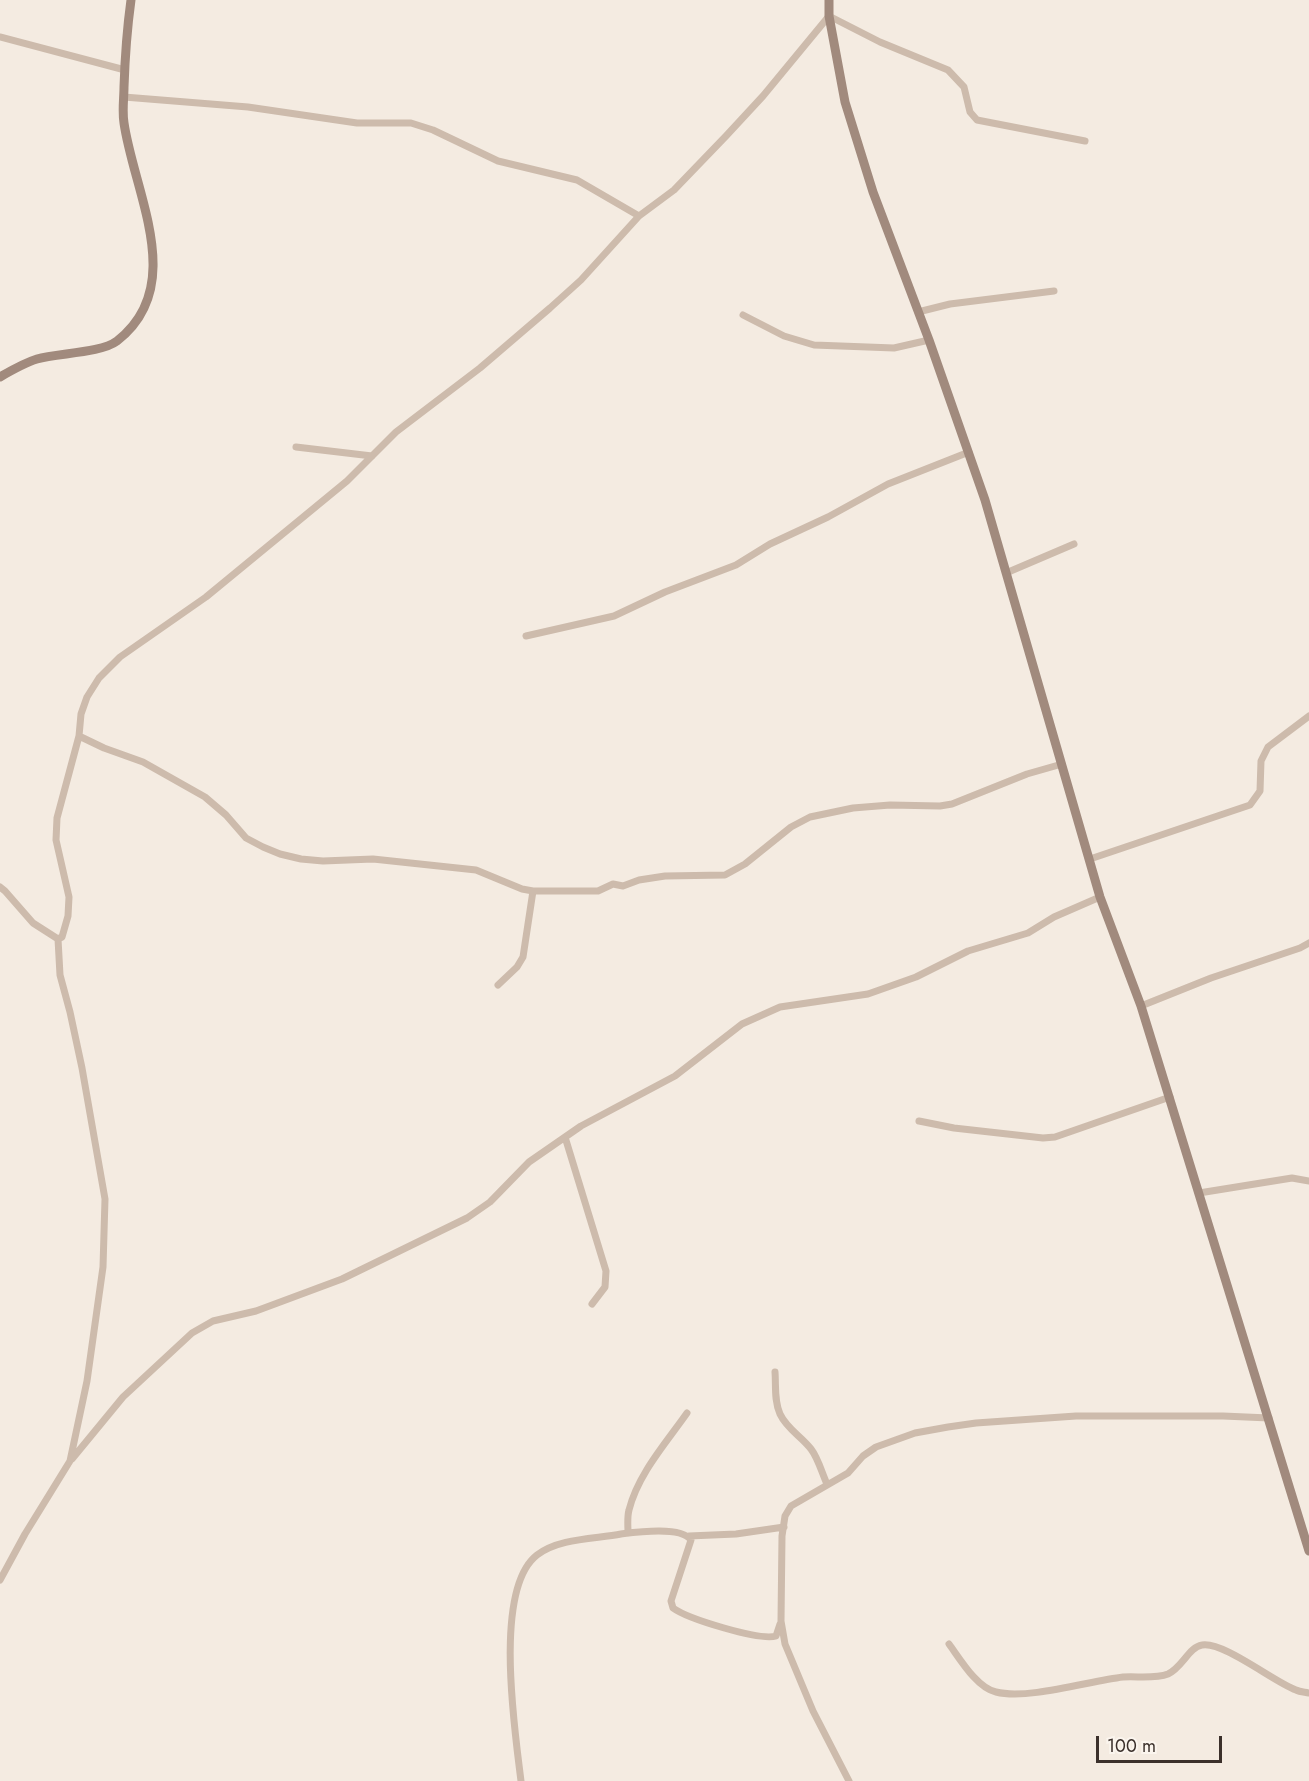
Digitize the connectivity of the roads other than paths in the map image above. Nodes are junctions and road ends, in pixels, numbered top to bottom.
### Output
1 (131, 0) edge
2 (829, 0) edge
3 (829, 16) junction
4 (0, 37) edge
5 (125, 70) junction
6 (124, 97) junction
7 (1085, 141) dead end
8 (639, 216) junction
9 (1054, 291) dead end
10 (918, 312) junction
11 (743, 315) dead end
12 (929, 340) junction
13 (0, 377) edge
14 (296, 447) dead end
15 (969, 452) junction
16 (372, 456) junction
17 (1074, 543) dead end
18 (1006, 573) junction
19 (526, 636) dead end
20 (1309, 716) edge
21 (79, 736) junction
22 (1062, 764) junction
23 (1090, 860) junction
24 (0, 887) edge
25 (533, 891) junction
26 (1100, 897) junction
27 (58, 939) junction
28 (1309, 943) edge
29 (498, 985) dead end
30 (1141, 1006) junction
31 (1170, 1097) junction
32 (919, 1121) dead end
33 (565, 1137) junction
34 (1309, 1181) edge
35 (1199, 1193) junction
36 (592, 1304) dead end
37 (775, 1371) dead end
38 (687, 1413) dead end
39 (1269, 1419) junction
40 (92, 1432) junction
41 (74, 1440) junction
42 (70, 1461) junction
43 (830, 1483) junction
44 (784, 1527) junction
45 (628, 1533) junction
46 (688, 1536) junction
47 (1308, 1546) edge
48 (0, 1580) edge
49 (780, 1621) junction
50 (950, 1644) dead end
51 (1309, 1693) edge
52 (521, 1781) edge
53 (849, 1781) edge

1 - 5 main road
2 - 3 main road
3 - 7 street
3 - 8 street
3 - 10 main road
4 - 5 street
5 - 6 main road
6 - 8 street
6 - 13 main road
8 - 16 street
9 - 10 street
10 - 12 main road
11 - 12 street
12 - 15 main road
14 - 16 street
15 - 18 main road
15 - 19 street
16 - 21 street
17 - 18 street
18 - 22 main road
20 - 23 street
21 - 25 street
21 - 27 street
22 - 23 main road
22 - 25 street
23 - 26 main road
24 - 27 street
25 - 29 street
26 - 30 main road
26 - 33 street
27 - 41 street
28 - 30 street
30 - 31 main road
31 - 32 street
31 - 35 main road
33 - 36 street
33 - 40 street
34 - 35 street
35 - 39 main road
37 - 43 street
38 - 45 street
39 - 43 street
39 - 47 main road
40 - 41 street
40 - 42 street
41 - 42 street
42 - 48 street
43 - 44 street
44 - 46 street
44 - 49 street
45 - 46 street
45 - 52 street
46 - 49 street
49 - 53 street
50 - 51 street

